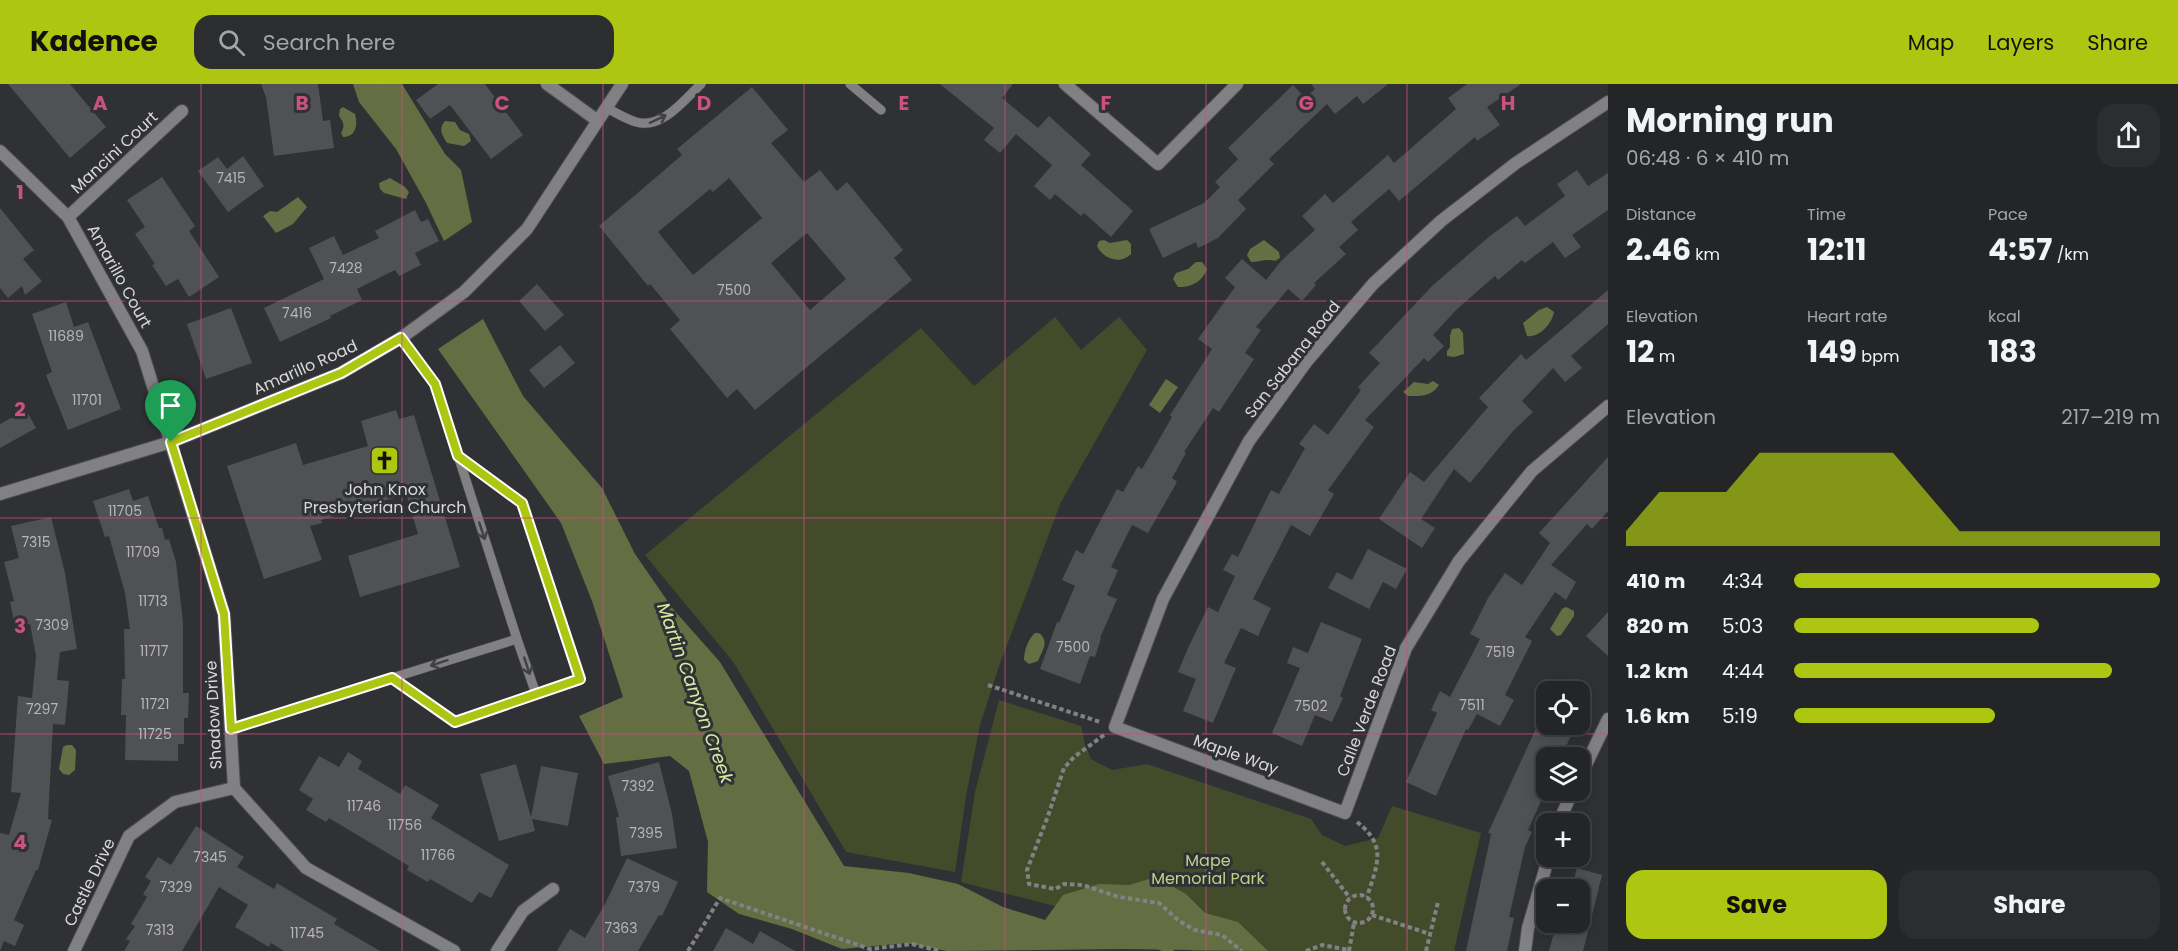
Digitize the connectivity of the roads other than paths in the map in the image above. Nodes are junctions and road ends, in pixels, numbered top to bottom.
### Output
1 (547, 84) edge
2 (622, 84) edge
3 (701, 84) edge
4 (850, 84) edge
5 (1065, 84) edge
6 (1236, 84) edge
7 (1608, 102) edge
8 (607, 108) junction
9 (881, 110) dead end
10 (182, 111) dead end
11 (597, 121) junction
12 (0, 151) edge
13 (68, 217) junction
14 (401, 338) junction
15 (1608, 406) edge
16 (171, 442) junction
17 (458, 456) junction
18 (0, 494) edge
19 (517, 639) junction
20 (392, 678) junction
21 (536, 694) junction
22 (1608, 719) edge
23 (1115, 727) joint
24 (231, 729) junction
25 (1590, 756) edge
26 (234, 788) junction
27 (1345, 813) joint
28 (1546, 867) edge
29 (553, 889) dead end
30 (74, 951) edge
31 (454, 951) edge
32 (497, 951) edge
33 (1525, 951) edge

1 - 11 street
2 - 8 street, Amarillo Road
8 -> 3 lane
4 - 9 lane
5 - 6 street
7 - 23 street, San Sabana Road
8 - 11 street, Amarillo Road
10 - 13 street, Mancini Court
11 - 14 street, Amarillo Road
12 - 13 street, Amarillo Court
13 - 16 street, Amarillo Court
14 - 16 street, Amarillo Road
14 - 17 lane
15 - 27 street, Calle Verde Road
16 - 18 street, Amarillo Road
16 - 24 street, Shadow Drive
17 -> 19 lane
17 - 21 lane
19 -> 20 lane
19 -> 21 lane
20 - 21 lane
20 - 24 lane
22 - 25 street
23 - 27 street, Maple Way
24 - 26 street, Shadow Drive
26 - 30 street, Castle Drive
26 - 31 street, Shadow Drive
28 - 33 street
29 - 32 street

